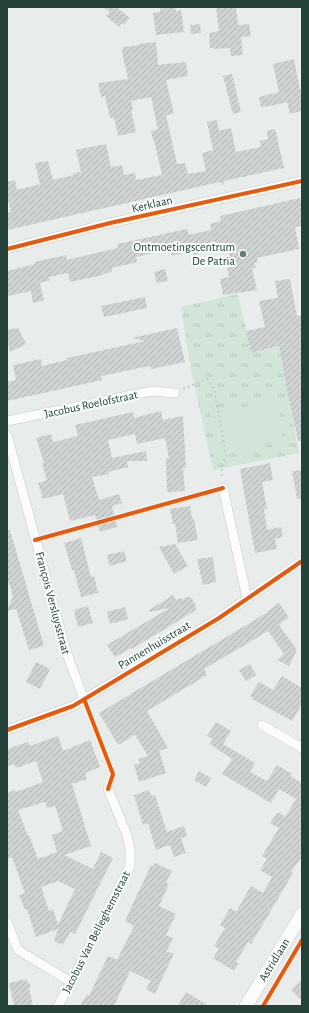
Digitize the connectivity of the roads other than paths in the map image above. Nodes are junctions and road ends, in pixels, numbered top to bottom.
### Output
1 (302, 180) edge
2 (7, 249) edge
3 (175, 393) road end
4 (7, 422) edge
5 (7, 435) edge
6 (223, 488) road end
7 (302, 561) edge
8 (247, 598) junction
9 (84, 699) junction
10 (262, 725) dead end
11 (7, 730) edge
12 (302, 748) edge
13 (108, 789) dead end
14 (302, 914) edge
15 (7, 922) edge
16 (71, 982) junction
17 (58, 1006) edge
18 (246, 1006) edge

1 - 2 street, Kerklaan
3 - 4 street, Jacobus Roelofstraat
5 - 9 street, François Versluysstraat
6 - 8 street
7 - 8 street, Pannenhuisstraat
8 - 9 street, Pannenhuisstraat
9 - 11 street, Pannenhuisstraat
10 - 12 street
13 - 16 street, Jacobus Van Belleghemstraat
14 - 18 main road, Astridlaan
15 - 16 street
16 - 17 street, Jacobus Van Belleghemstraat

